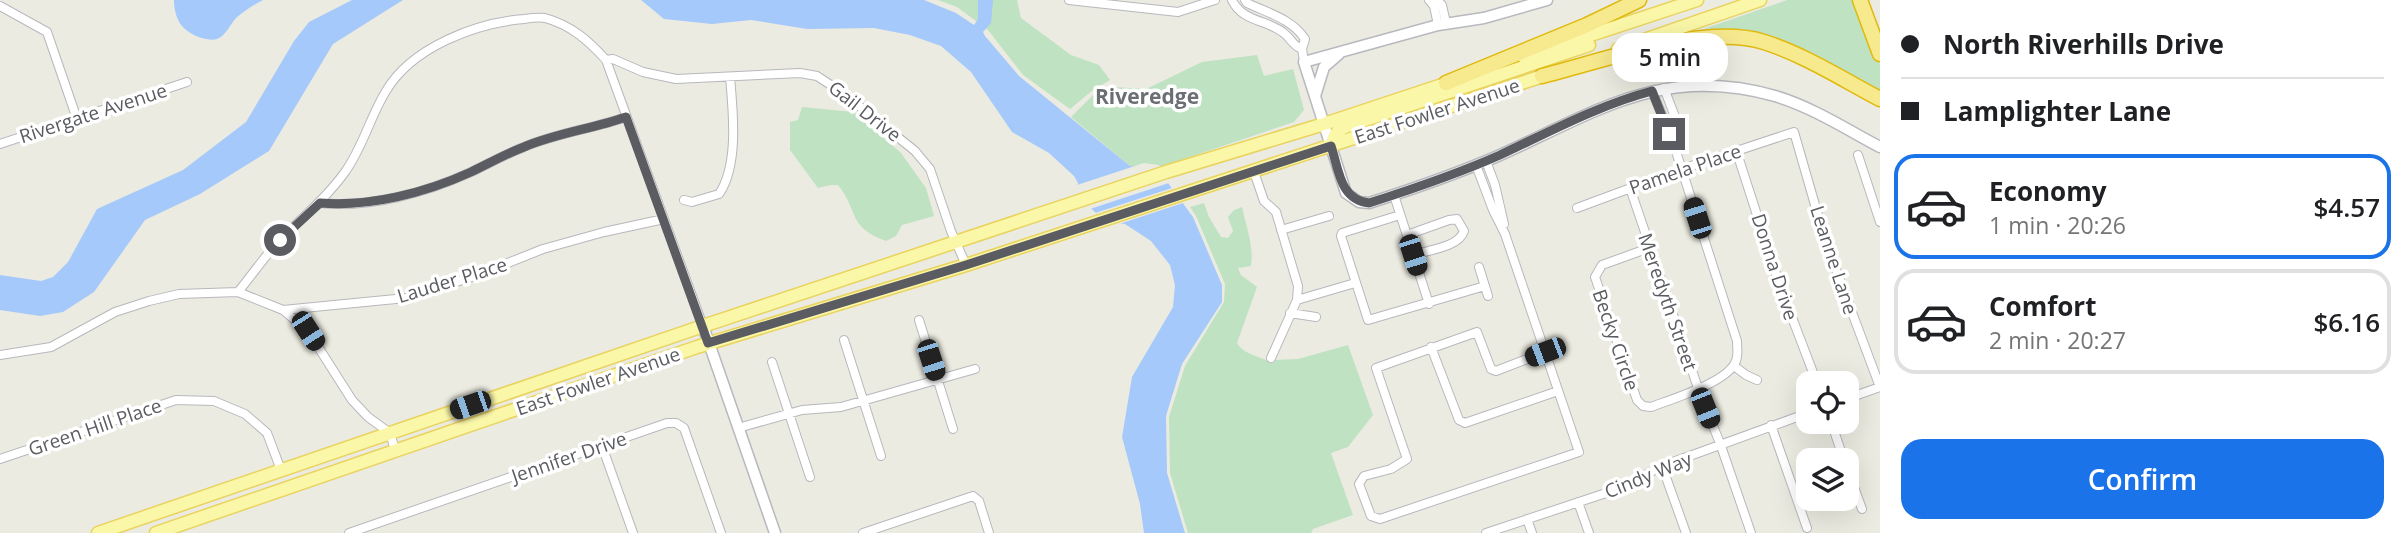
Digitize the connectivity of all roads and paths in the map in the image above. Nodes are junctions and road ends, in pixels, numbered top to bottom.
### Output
1 (1069, 0) edge
2 (1215, 0) edge
3 (1232, 0) edge
4 (1245, 0) edge
5 (1429, 0) edge
6 (1437, 0) edge
7 (1547, 0) edge
8 (1639, 0) edge
9 (1697, 0) edge
10 (1760, 0) edge
11 (1860, 0) edge
12 (1128, 3) edge
13 (1521, 4) edge
14 (0, 6) edge
15 (1674, 8) junction
16 (1442, 24) junction
17 (1302, 49) junction
18 (1343, 51) junction
19 (1880, 54) edge
20 (606, 60) junction
21 (1304, 62) junction
22 (1542, 76) junction
23 (730, 77) junction
24 (187, 82) dead end
25 (1446, 83) junction
26 (1658, 90) junction
27 (1315, 96) junction
28 (1880, 99) edge
29 (626, 117) junction
30 (77, 119) junction
31 (1324, 124) junction
32 (1794, 132) joint
33 (0, 144) edge
34 (1331, 146) junction
35 (1880, 147) edge
36 (1736, 150) junction
37 (1858, 155) dead end
38 (1481, 163) junction
39 (1682, 169) junction
40 (1254, 172) junction
41 (1630, 188) junction
42 (1394, 195) junction
43 (684, 201) dead end
44 (320, 203) junction
45 (1577, 208) dead end
46 (1400, 215) junction
47 (1329, 216) dead end
48 (664, 219) junction
49 (1880, 222) edge
50 (1281, 230) junction
51 (1407, 235) junction
52 (958, 243) junction
53 (1649, 248) junction
54 (1413, 255) junction
55 (966, 265) junction
56 (1479, 267) dead end
57 (1355, 283) junction
58 (1485, 286) junction
59 (239, 292) junction
60 (1488, 296) dead end
61 (1297, 300) junction
62 (1429, 303) junction
63 (283, 310) junction
64 (1290, 313) junction
65 (1317, 317) dead end
66 (919, 320) dead end
67 (703, 326) junction
68 (844, 340) dead end
69 (708, 343) junction
70 (1431, 347) junction
71 (1545, 352) junction
72 (0, 355) edge
73 (1271, 358) dead end
74 (772, 362) dead end
75 (1734, 366) junction
76 (975, 369) dead end
77 (1812, 371) edge
78 (938, 380) junction
79 (1757, 380) dead end
80 (1880, 387) edge
81 (1698, 388) junction
82 (1558, 391) junction
83 (1859, 394) edge
84 (864, 401) junction
85 (789, 412) junction
86 (1796, 416) edge
87 (1771, 425) junction
88 (738, 428) junction
89 (953, 429) dead end
90 (390, 433) junction
91 (603, 446) junction
92 (1721, 446) junction
93 (395, 450) junction
94 (881, 456) dead end
95 (0, 459) edge
96 (1662, 466) junction
97 (281, 470) junction
98 (810, 477) dead end
99 (1859, 501) edge
100 (1578, 502) junction
101 (1862, 509) dead end
102 (1527, 519) junction
103 (1807, 528) dead end
104 (99, 533) edge
105 (156, 533) edge
106 (349, 533) edge
107 (633, 533) edge
108 (721, 533) edge
109 (775, 533) edge
110 (863, 533) edge
111 (989, 533) edge
112 (1486, 533) edge
113 (1532, 533) edge
114 (1589, 533) edge
115 (1686, 533) edge
116 (1751, 533) edge

1 - 12 street
2 - 12 street
3 - 17 street
4 - 17 street
5 - 16 street
6 - 16 street
7 - 13 street
8 - 25 highway
9 - 15 main road, East Fowler Avenue
10 - 22 main road, East Fowler Avenue
11 - 19 highway
13 - 16 street
14 - 30 street
15 - 25 main road, East Fowler Avenue
15 - 34 main road
16 - 18 street
17 - 21 street
18 - 21 street
18 - 27 street
20 - 23 street, Gail Drive
20 - 29 street
20 - 44 street
21 - 27 street
22 - 28 highway
22 - 34 main road, East Fowler Avenue
23 - 43 street
23 - 52 street, Gail Drive
24 - 30 street, Rivergate Avenue
25 - 31 main road, East Fowler Avenue
26 - 35 street
26 - 38 street
26 - 39 street
27 - 31 street
29 - 44 street
29 - 48 street
30 - 33 street, Rivergate Avenue
31 - 34 street
31 - 52 main road, East Fowler Avenue
32 - 36 street, Pamela Place
32 - 80 street, Leanne Lane
34 - 40 main road, East Fowler Avenue
34 - 42 street
36 - 39 street, Pamela Place
36 - 77 street, Donna Drive
37 - 49 street
38 - 42 street
38 - 71 street
39 - 41 street, Pamela Place
39 - 75 street
40 - 50 street
40 - 55 main road, East Fowler Avenue
41 - 45 street, Pamela Place
41 - 53 street, Meredyth Street
42 - 46 street
44 - 59 street
46 - 51 street
46 - 57 street
47 - 50 street
48 - 63 street, Lauder Place
48 - 67 street
50 - 61 street
51 - 54 street
51 - 54 street
52 - 55 street, Gail Drive
52 - 67 main road, East Fowler Avenue
53 - 81 street, Meredyth Street
53 - 81 street, Becky Circle
54 - 62 street
55 - 69 main road, East Fowler Avenue
56 - 58 street
57 - 61 street
57 - 62 street
58 - 60 street
58 - 62 street
59 - 63 street, Lauder Place
59 - 72 street
61 - 64 street
63 - 90 street
64 - 65 street
64 - 73 street
66 - 78 street
67 - 69 street
67 - 90 main road, East Fowler Avenue
68 - 84 street
69 - 88 street
69 - 93 main road, East Fowler Avenue
70 - 71 street
70 - 82 street
70 - 82 street
71 - 82 street
74 - 85 street
75 - 79 street
75 - 81 street, Becky Circle
76 - 78 street
78 - 84 street
78 - 89 street
80 - 83 street
81 - 92 street, Meredyth Street
84 - 85 street
84 - 94 street
85 - 88 street
85 - 98 street
86 - 87 street, Cindy Way
87 - 92 street, Cindy Way
87 - 103 street
88 - 109 street
90 - 93 street
90 - 97 main road, East Fowler Avenue
91 - 106 street, Jennifer Drive
91 - 107 street
91 - 108 street, Jennifer Drive
92 - 96 street, Cindy Way
92 - 116 street, Meredyth Street
93 - 105 main road, East Fowler Avenue
95 - 97 street, Green Hill Place
96 - 100 street, Cindy Way
96 - 115 street
97 - 104 main road, East Fowler Avenue
99 - 101 street
100 - 102 street, Cindy Way
100 - 114 street
102 - 112 street, Cindy Way
102 - 113 street
110 - 111 street

